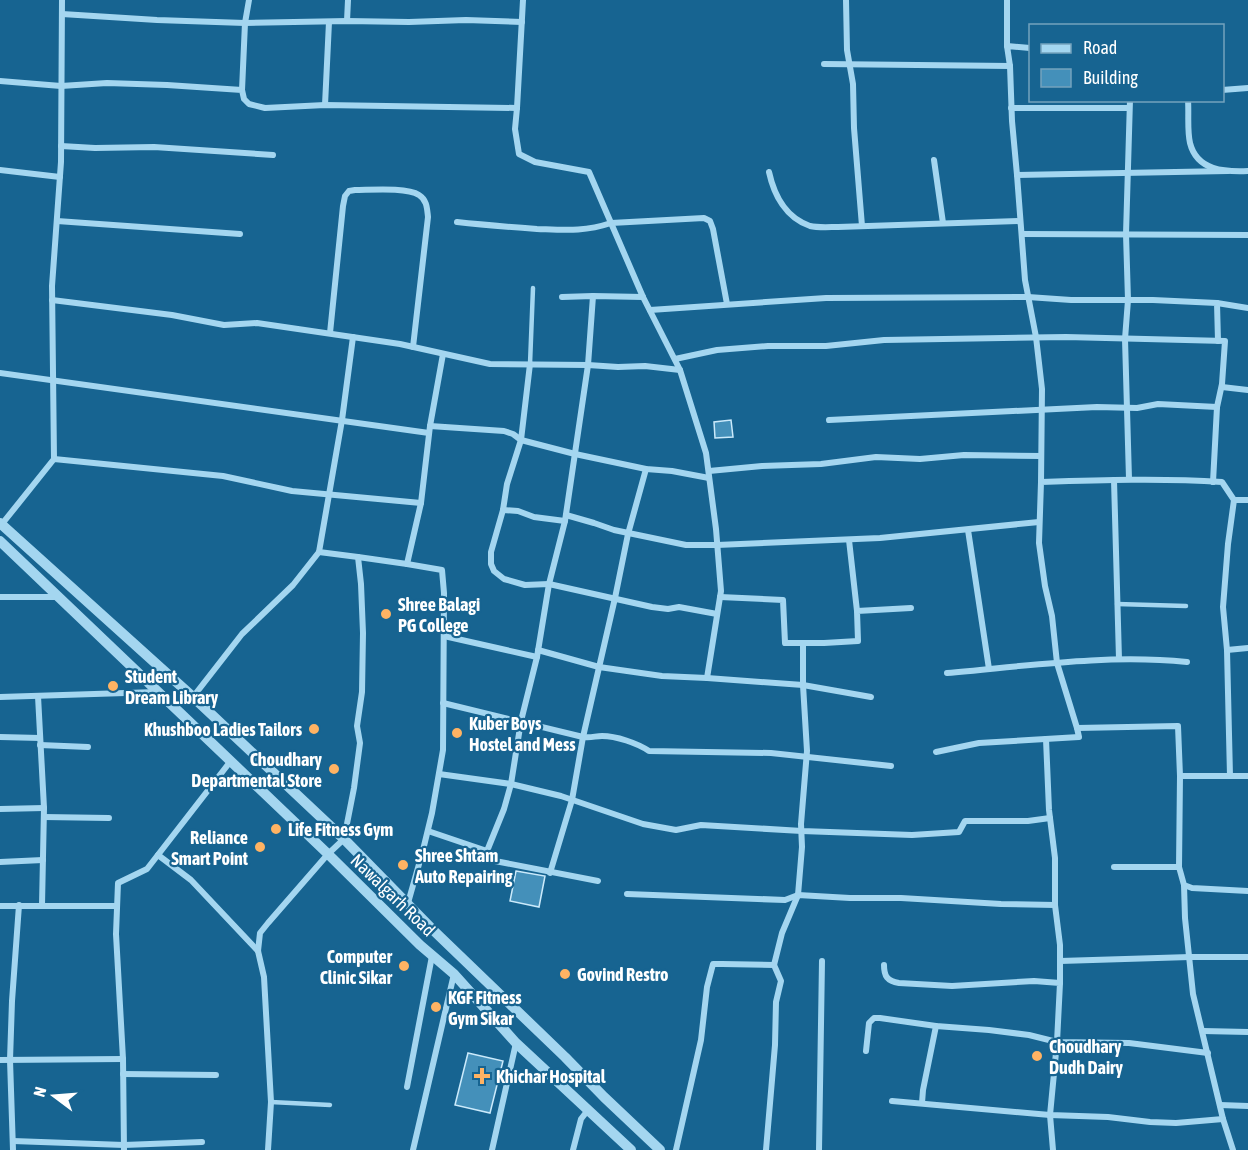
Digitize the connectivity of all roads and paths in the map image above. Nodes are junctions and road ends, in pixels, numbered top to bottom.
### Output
1 (62, 0) edge
2 (249, 0) edge
3 (348, 0) edge
4 (523, 0) edge
5 (846, 0) edge
6 (1007, 0) edge
7 (62, 14) junction
8 (347, 21) junction
9 (329, 22) junction
10 (522, 22) junction
11 (245, 23) junction
12 (1007, 46) junction
13 (1029, 48) edge
14 (824, 64) dead end
15 (850, 65) junction
16 (1010, 66) junction
17 (0, 81) edge
18 (61, 86) junction
19 (1248, 88) edge
20 (242, 90) junction
21 (1224, 90) edge
22 (1130, 102) edge
23 (1188, 102) edge
24 (326, 105) junction
25 (517, 108) junction
26 (1011, 108) junction
27 (1129, 108) junction
28 (61, 146) junction
29 (273, 154) dead end
30 (934, 160) dead end
31 (0, 170) edge
32 (1228, 171) junction
33 (1248, 171) edge
34 (770, 172) dead end
35 (1128, 174) junction
36 (1017, 175) junction
37 (60, 177) junction
38 (57, 221) junction
39 (1020, 221) junction
40 (457, 222) dead end
41 (611, 223) junction
42 (943, 223) junction
43 (862, 226) junction
44 (240, 234) dead end
45 (1022, 234) junction
46 (1126, 234) junction
47 (1248, 235) edge
48 (533, 288) dead end
49 (593, 296) junction
50 (562, 297) dead end
51 (643, 297) junction
52 (1028, 297) junction
53 (52, 300) junction
54 (1128, 300) junction
55 (1217, 303) junction
56 (727, 304) junction
57 (1248, 308) edge
58 (650, 310) junction
59 (330, 333) junction
60 (352, 337) junction
61 (1036, 337) junction
62 (1125, 339) junction
63 (1218, 341) junction
64 (413, 347) junction
65 (443, 354) junction
66 (675, 359) junction
67 (530, 364) junction
68 (588, 365) junction
69 (680, 370) junction
70 (0, 373) edge
71 (52, 380) junction
72 (1222, 387) junction
73 (1248, 390) edge
74 (1217, 407) junction
75 (1126, 408) junction
76 (1042, 409) junction
77 (342, 420) junction
78 (829, 420) dead end
79 (430, 426) junction
80 (429, 434) junction
81 (521, 440) junction
82 (575, 454) junction
83 (1041, 456) junction
84 (54, 459) junction
85 (646, 469) junction
86 (709, 475) junction
87 (1129, 479) junction
88 (1114, 480) junction
89 (1041, 482) junction
90 (1213, 482) junction
91 (329, 494) junction
92 (1234, 500) junction
93 (1248, 500) edge
94 (421, 503) junction
95 (503, 510) junction
96 (566, 518) junction
97 (1039, 522) junction
98 (1, 524) edge
99 (968, 530) junction
100 (628, 534) junction
101 (849, 540) junction
102 (0, 541) edge
103 (717, 545) junction
104 (319, 552) junction
105 (358, 557) junction
106 (406, 564) junction
107 (549, 584) junction
108 (0, 597) edge
109 (59, 597) junction
110 (720, 597) junction
111 (615, 598) junction
112 (1117, 604) junction
113 (1186, 606) dead end
114 (911, 608) dead end
115 (857, 611) junction
116 (717, 614) junction
117 (444, 636) junction
118 (803, 643) junction
119 (1248, 648) edge
120 (538, 650) junction
121 (1227, 650) junction
122 (537, 657) junction
123 (1119, 659) junction
124 (1187, 662) dead end
125 (1057, 663) junction
126 (599, 667) junction
127 (989, 669) junction
128 (947, 673) dead end
129 (707, 678) junction
130 (803, 685) junction
131 (157, 692) junction
132 (38, 696) junction
133 (0, 697) edge
134 (192, 697) junction
135 (871, 697) dead end
136 (443, 703) junction
137 (521, 721) junction
138 (1077, 728) junction
139 (0, 737) edge
140 (583, 737) junction
141 (1046, 739) junction
142 (40, 741) junction
143 (88, 747) dead end
144 (936, 752) dead end
145 (807, 757) junction
146 (230, 762) junction
147 (891, 766) dead end
148 (439, 774) junction
149 (1180, 776) junction
150 (1230, 776) junction
151 (1248, 776) edge
152 (511, 784) junction
153 (572, 800) junction
154 (44, 808) junction
155 (0, 809) edge
156 (44, 817) junction
157 (109, 818) dead end
158 (1050, 819) junction
159 (428, 831) junction
160 (802, 831) junction
161 (344, 839) junction
162 (487, 851) junction
163 (328, 854) junction
164 (158, 855) junction
165 (43, 860) junction
166 (0, 862) edge
167 (1114, 867) dead end
168 (1179, 867) junction
169 (549, 873) junction
170 (598, 882) dead end
171 (1184, 885) junction
172 (1248, 891) edge
173 (627, 894) dead end
174 (798, 895) junction
175 (408, 903) junction
176 (19, 905) junction
177 (42, 905) junction
178 (1054, 905) junction
179 (0, 906) edge
180 (117, 906) junction
181 (258, 951) junction
182 (432, 955) junction
183 (1190, 957) junction
184 (1248, 957) edge
185 (822, 961) dead end
186 (1060, 961) junction
187 (774, 965) junction
188 (884, 965) dead end
189 (454, 974) junction
190 (1060, 983) junction
191 (936, 1026) junction
192 (1203, 1031) junction
193 (1248, 1032) edge
194 (1057, 1042) junction
195 (516, 1043) junction
196 (866, 1051) dead end
197 (1208, 1053) junction
198 (123, 1059) junction
199 (0, 1060) edge
200 (10, 1060) junction
201 (123, 1074) junction
202 (216, 1075) dead end
203 (407, 1087) dead end
204 (604, 1096) junction
205 (892, 1101) dead end
206 (272, 1102) junction
207 (922, 1103) junction
208 (330, 1105) dead end
209 (1220, 1105) junction
210 (1248, 1106) edge
211 (588, 1110) junction
212 (1050, 1115) junction
213 (1223, 1119) junction
214 (13, 1141) junction
215 (202, 1142) dead end
216 (124, 1148) edge
217 (13, 1150) edge
218 (268, 1150) edge
219 (413, 1150) edge
220 (492, 1150) edge
221 (573, 1150) edge
222 (631, 1150) edge
223 (660, 1150) edge
224 (676, 1150) edge
225 (766, 1150) edge
226 (819, 1150) edge
227 (1053, 1150) edge
228 (1233, 1150) edge

1 - 7 street
2 - 11 street
3 - 8 street
4 - 10 street
5 - 15 street
6 - 12 street
7 - 11 street
7 - 18 street
8 - 9 street
8 - 10 street
9 - 11 street
9 - 24 street
10 - 25 street
11 - 20 street
12 - 13 street
12 - 16 street
14 - 15 street
15 - 16 street
15 - 43 street
16 - 26 street
17 - 18 street
18 - 20 street
18 - 28 street
19 - 21 street
20 - 24 street
22 - 27 street
23 - 32 street
24 - 25 street
25 - 41 street
26 - 27 street
26 - 36 street
27 - 35 street
28 - 29 street
28 - 37 street
30 - 42 street
31 - 37 street
32 - 33 street
32 - 35 street
34 - 43 street
35 - 36 street
35 - 46 street
36 - 39 street
37 - 38 street
38 - 44 street
38 - 53 street
39 - 42 street
39 - 45 street
40 - 41 street
41 - 51 street
41 - 56 street
42 - 43 street
45 - 46 street
45 - 52 street
46 - 47 street
46 - 54 street
48 - 67 lane
49 - 50 street
49 - 51 street
49 - 68 street
51 - 58 street
52 - 54 street
52 - 56 street
52 - 61 street
53 - 59 street
53 - 71 street
54 - 55 street
54 - 62 street
55 - 57 street
55 - 63 street
56 - 58 street
58 - 66 street
59 - 60 street
59 - 64 street
60 - 64 street
60 - 77 street
61 - 62 street
61 - 66 street
61 - 76 street
62 - 63 street
62 - 75 street
63 - 72 street
64 - 65 street
65 - 67 street
65 - 79 street
66 - 69 street
67 - 68 street
67 - 81 street
68 - 69 street
68 - 82 street
69 - 86 street
70 - 71 street
71 - 77 street
71 - 84 street
72 - 73 street
72 - 74 street
74 - 75 street
74 - 90 street
75 - 76 street
75 - 87 street
76 - 78 street
76 - 83 street
77 - 80 street
77 - 91 street
79 - 80 street
79 - 81 street
80 - 94 street
81 - 82 street
81 - 95 street
82 - 85 street
82 - 96 street
83 - 86 street
83 - 89 street
84 - 91 street
84 - 98 street
85 - 86 street
85 - 100 street
86 - 103 street
87 - 88 street
87 - 90 street
88 - 89 street
88 - 112 street
89 - 97 street
90 - 92 street
91 - 94 street
91 - 104 street
92 - 93 street
92 - 121 street
94 - 106 street
95 - 96 street
95 - 107 street
96 - 100 street
96 - 107 street
97 - 99 street
97 - 125 street
98 - 134 street
99 - 101 street
99 - 127 street
100 - 103 street
100 - 111 street
101 - 103 street
101 - 115 street
102 - 109 street, Nawalgarh Road
103 - 110 street
104 - 105 street
104 - 134 street
105 - 106 street
105 - 161 street
106 - 117 street
107 - 111 street
107 - 120 street
108 - 109 street
109 - 131 street, Nawalgarh Road
110 - 116 street
110 - 118 street
111 - 116 street
111 - 126 street
112 - 113 lane
112 - 123 street
114 - 115 street
115 - 118 street
116 - 129 street
117 - 122 street
117 - 136 street
118 - 130 street
119 - 121 street
120 - 122 street
120 - 126 street
121 - 150 street
122 - 137 street
123 - 124 street
123 - 125 street
125 - 127 street
125 - 138 street
126 - 129 street
126 - 140 street
127 - 128 street
129 - 130 street
130 - 135 street
130 - 145 street
131 - 132 street
131 - 146 street, Nawalgarh Road
132 - 133 street
132 - 142 street
134 - 161 street
136 - 137 street
136 - 148 street
137 - 140 street
137 - 152 street
138 - 141 street
138 - 149 street
139 - 142 street
140 - 145 street
140 - 153 street
141 - 144 street
141 - 158 street
142 - 143 street
142 - 154 street
145 - 147 street
145 - 160 street
146 - 163 street, Nawalgarh Road
146 - 164 street
148 - 152 street
148 - 159 street
149 - 150 street
149 - 168 street
150 - 151 street
152 - 153 street
152 - 162 street
153 - 160 street
153 - 169 street
154 - 155 street
154 - 156 street
156 - 157 street
156 - 165 street
158 - 160 street
158 - 178 street
159 - 162 street
159 - 175 street
160 - 174 street
161 - 163 street
161 - 175 street
162 - 169 street
163 - 181 street
163 - 182 street, Nawalgarh Road
164 - 180 street
164 - 181 street
165 - 166 street
165 - 177 street
167 - 168 street
168 - 171 street
169 - 170 street
171 - 172 street
171 - 183 street
173 - 174 street
174 - 178 street
174 - 187 street
175 - 204 street
176 - 177 street
176 - 179 street
176 - 200 street
177 - 180 street
178 - 186 street
180 - 198 street
181 - 206 street
182 - 189 street, Nawalgarh Road
182 - 203 street
183 - 184 street
183 - 186 street
183 - 192 street
185 - 226 street
186 - 190 street
187 - 224 street
187 - 225 street
188 - 190 street
189 - 195 street, Nawalgarh Road
189 - 219 street
190 - 194 street
191 - 194 street
191 - 196 street
191 - 207 street
192 - 193 street
192 - 197 street
194 - 197 street
194 - 212 street
195 - 211 street, Nawalgarh Road
195 - 220 street
197 - 209 street
198 - 200 street
198 - 201 street
199 - 200 street
200 - 214 street
201 - 202 street
201 - 216 street
204 - 211 street
204 - 223 street
205 - 207 street
206 - 208 lane
206 - 218 street
207 - 212 street
209 - 210 street
209 - 213 street
211 - 221 street
211 - 222 street, Nawalgarh Road
212 - 213 street
212 - 227 street
213 - 228 street
214 - 216 street
214 - 217 street
215 - 216 street

